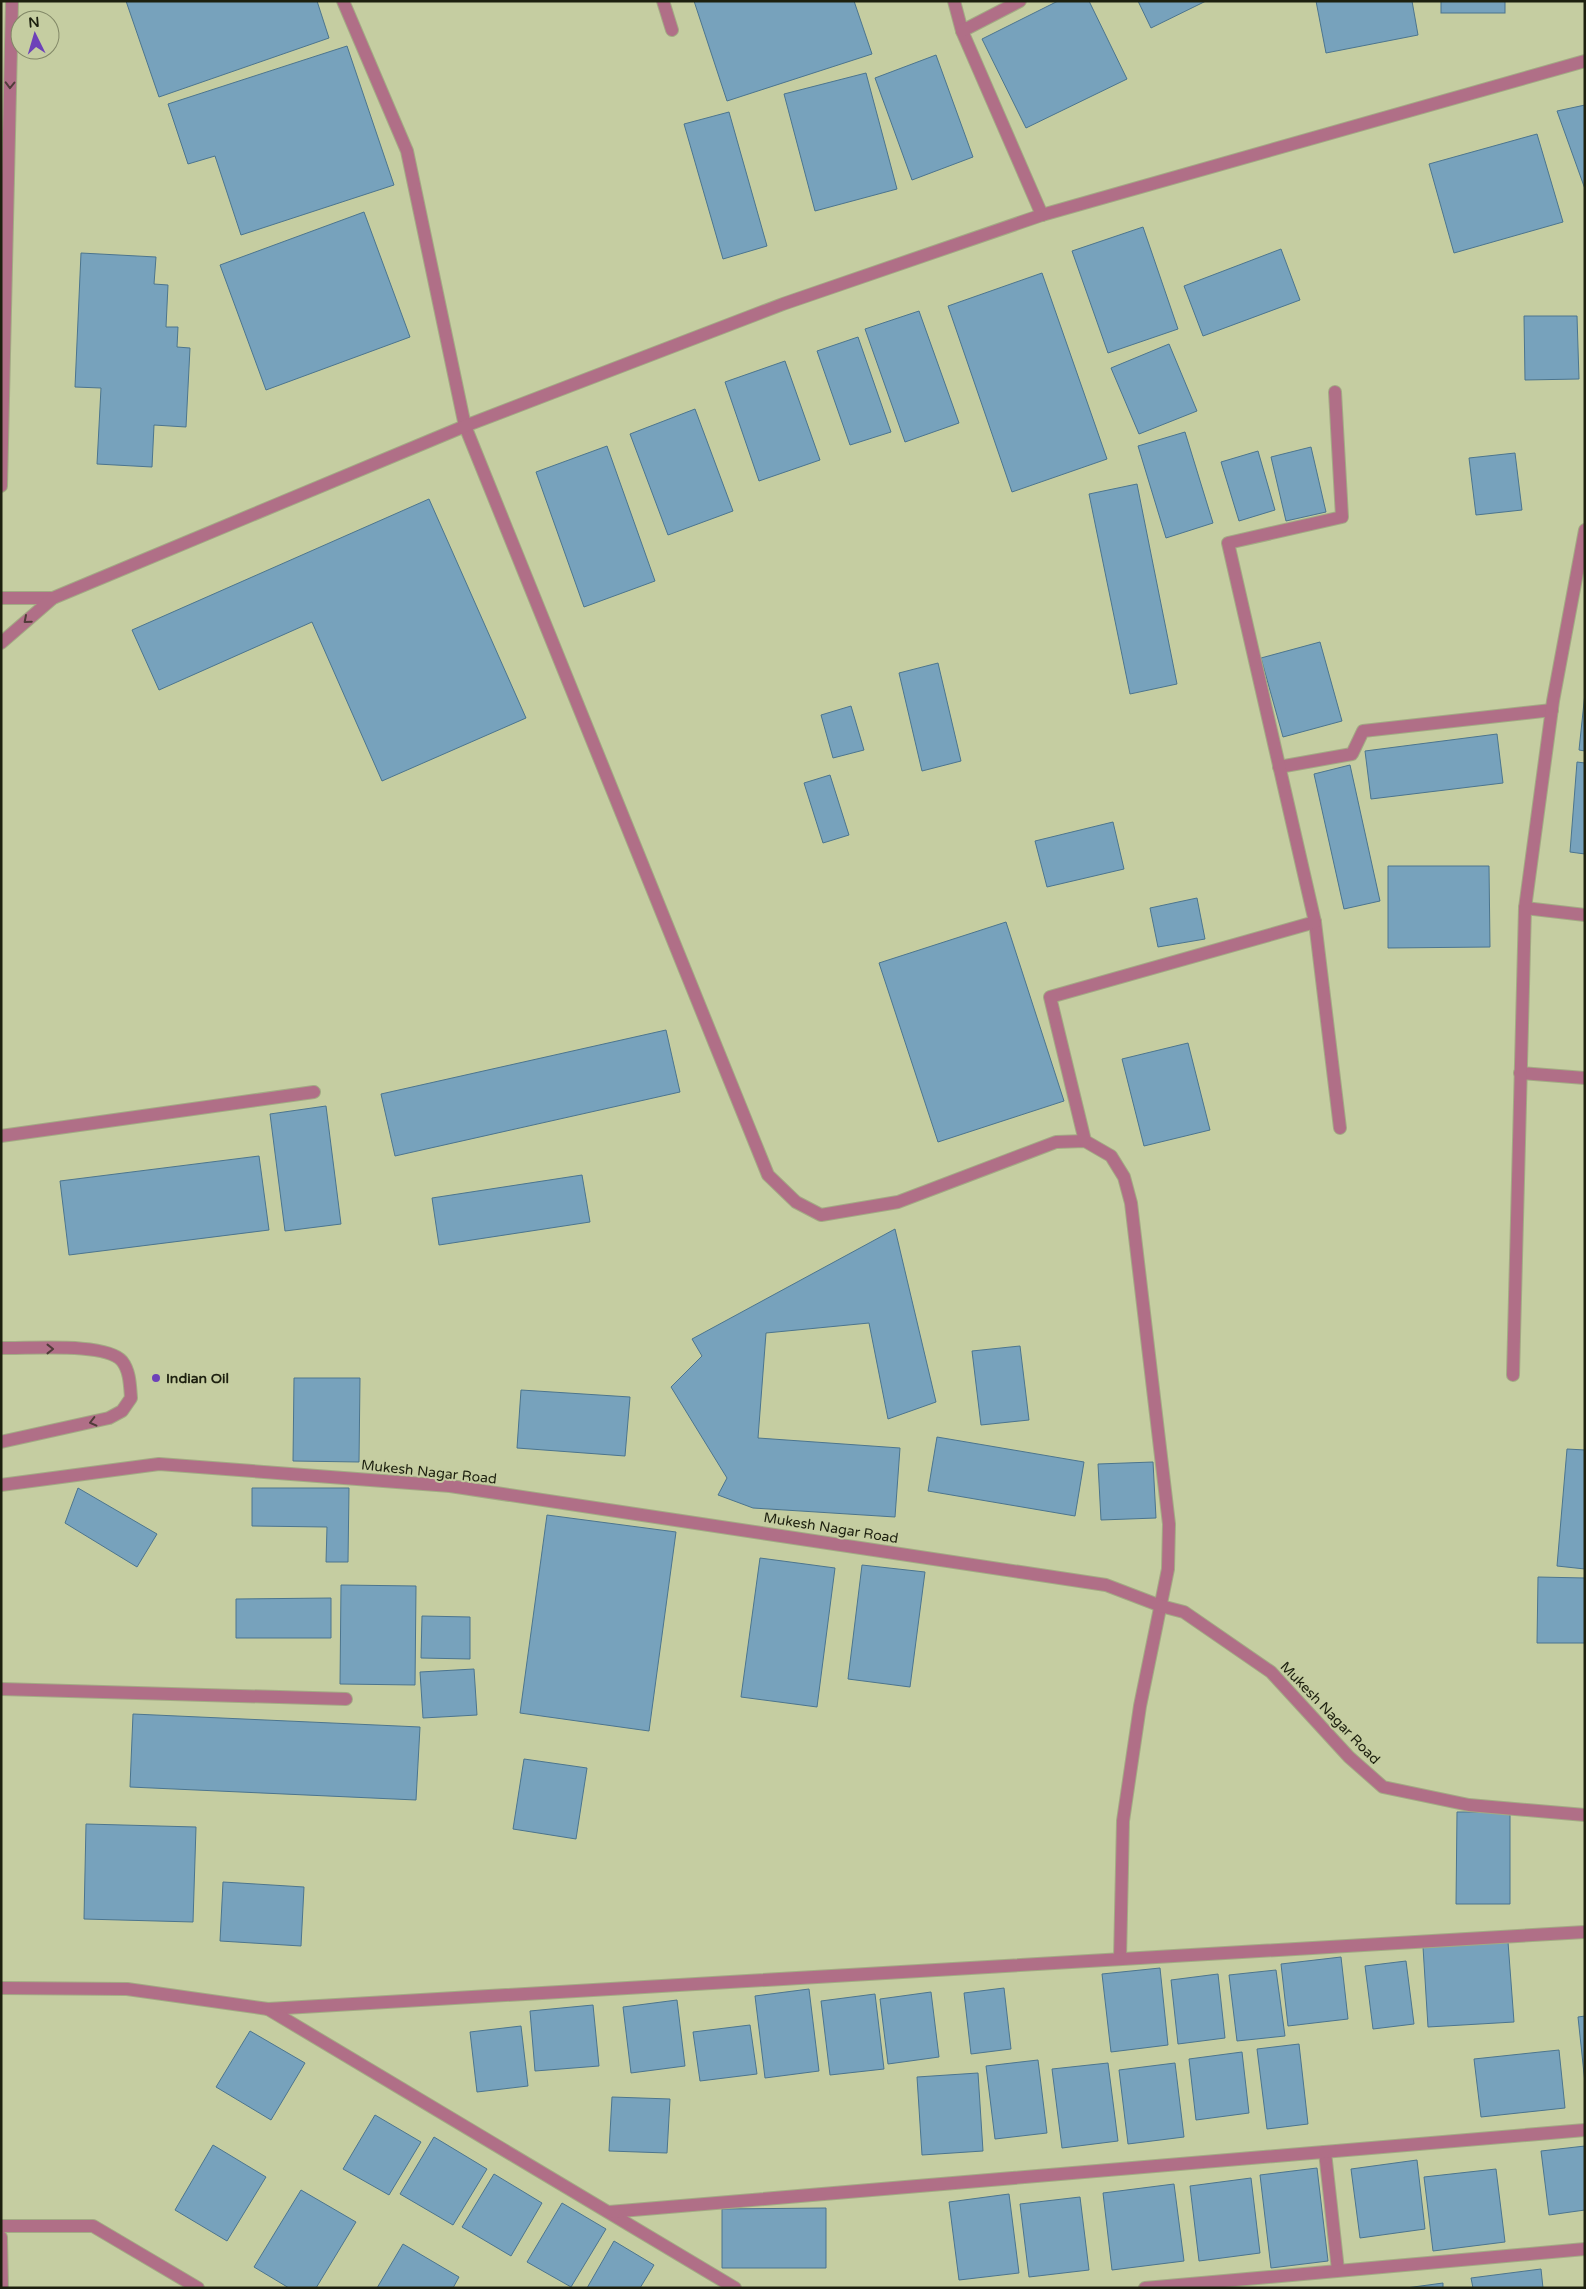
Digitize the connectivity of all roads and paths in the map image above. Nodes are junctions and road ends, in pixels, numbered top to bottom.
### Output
1 (12, 1) edge
2 (343, 1) edge
3 (664, 1) edge
4 (954, 1) edge
5 (1020, 1) edge
6 (672, 30) dead end
7 (962, 31) junction
8 (1585, 61) edge
9 (1042, 216) junction
10 (1336, 392) dead end
11 (465, 426) junction
12 (1, 486) edge
13 (1585, 530) edge
14 (1, 598) edge
15 (53, 598) junction
16 (1, 643) edge
17 (1552, 710) junction
18 (1279, 767) junction
19 (1525, 908) junction
20 (1585, 915) edge
21 (1315, 922) junction
22 (1520, 1073) junction
23 (1585, 1078) edge
24 (314, 1092) dead end
25 (1340, 1128) dead end
26 (1, 1136) edge
27 (1085, 1141) junction
28 (1, 1348) edge
29 (1513, 1375) dead end
30 (1, 1442) edge
31 (1, 1485) edge
32 (1161, 1606) junction
33 (1, 1689) edge
34 (346, 1700) dead end
35 (1585, 1816) edge
36 (1585, 1932) edge
37 (1120, 1959) junction
38 (1, 1988) edge
39 (268, 2009) junction
40 (1585, 2130) edge
41 (1325, 2152) junction
42 (609, 2212) junction
43 (1, 2226) edge
44 (1, 2237) edge
45 (1585, 2249) edge
46 (1338, 2270) junction
47 (2, 2288) edge
48 (198, 2288) edge
49 (735, 2288) edge
50 (1146, 2288) edge

1 -> 12 street
2 - 11 street
3 - 6 street
4 - 7 street
5 - 7 street
7 - 9 street
8 - 9 street
9 - 11 street
10 - 18 street
11 - 15 street
11 - 27 street
13 - 17 street
14 - 15 street
15 -> 16 street
17 - 18 street
17 - 19 street
18 - 21 street
19 - 20 street
19 - 22 street
21 - 25 street
21 - 27 street
22 - 23 street
22 - 29 street
24 - 26 street
27 - 32 street
28 -> 30 street
31 - 32 street, Mukesh Nagar Road
32 - 35 street, Mukesh Nagar Road
32 - 37 street
33 - 34 street
36 - 37 street
37 - 39 street
38 - 39 street
39 - 42 street
40 - 41 street
41 - 42 street
41 - 46 street
42 - 49 street
43 - 48 street
44 - 47 street
45 - 46 street
46 - 50 street

